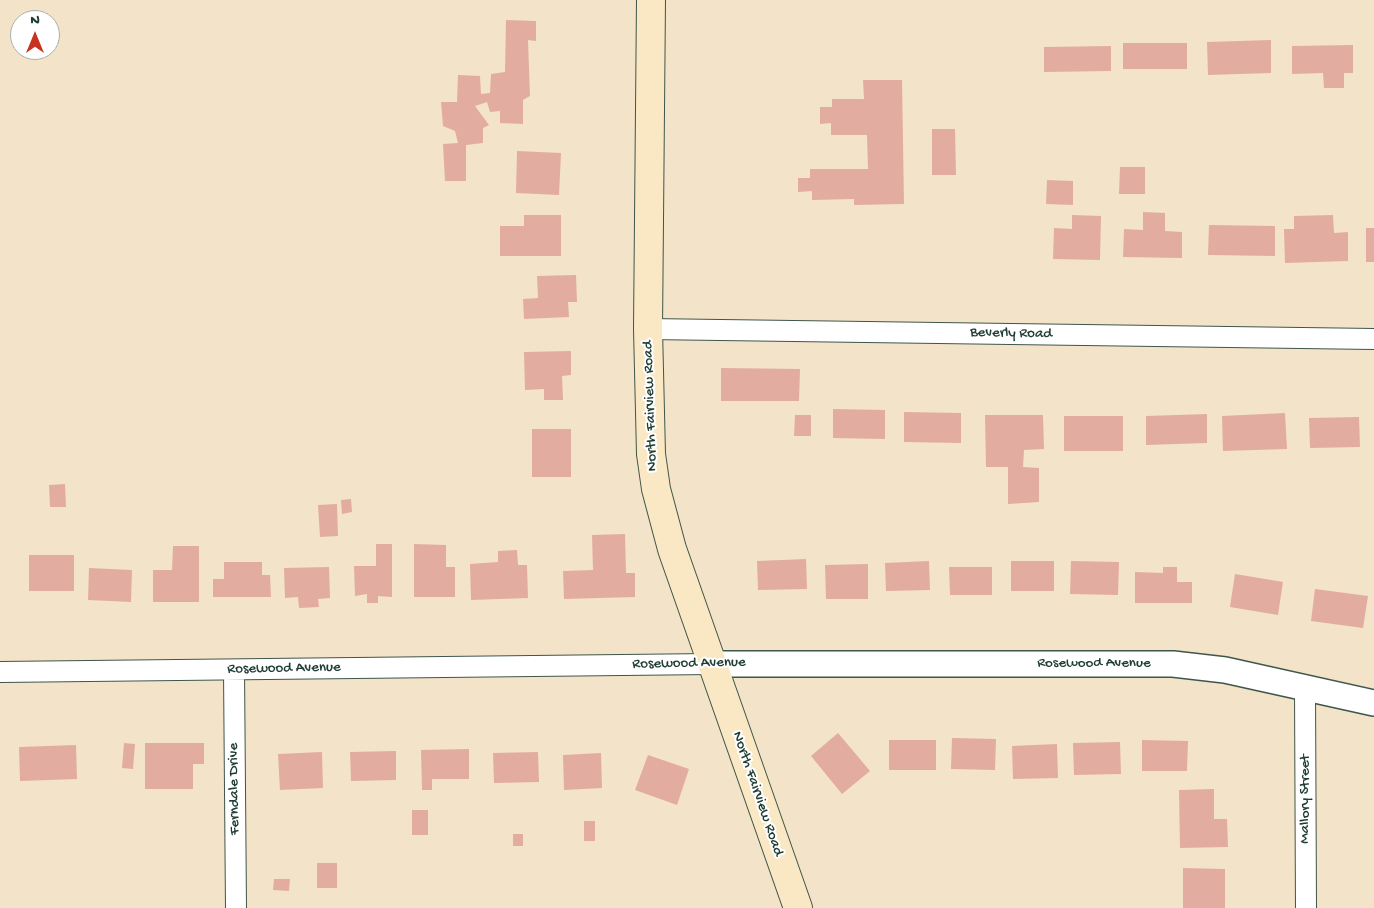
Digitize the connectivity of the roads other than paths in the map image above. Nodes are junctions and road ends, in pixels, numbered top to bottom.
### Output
1 (651, 0) edge
2 (648, 329) junction
3 (1374, 339) edge
4 (711, 664) junction
5 (234, 670) junction
6 (0, 672) edge
7 (1305, 690) junction
8 (1374, 703) edge
9 (236, 908) edge
10 (798, 908) edge
11 (1306, 908) edge

1 - 2 main road, North Fairview Road
2 - 3 street, Beverly Road
2 - 4 main road, North Fairview Road
4 - 5 street, Rosewood Avenue
4 - 7 street, Rosewood Avenue
4 - 10 main road, North Fairview Road
5 - 6 street, Rosewood Avenue
5 - 9 street, Ferndale Drive
7 - 8 street, Rosewood Avenue
7 - 11 street, Mallory Street

